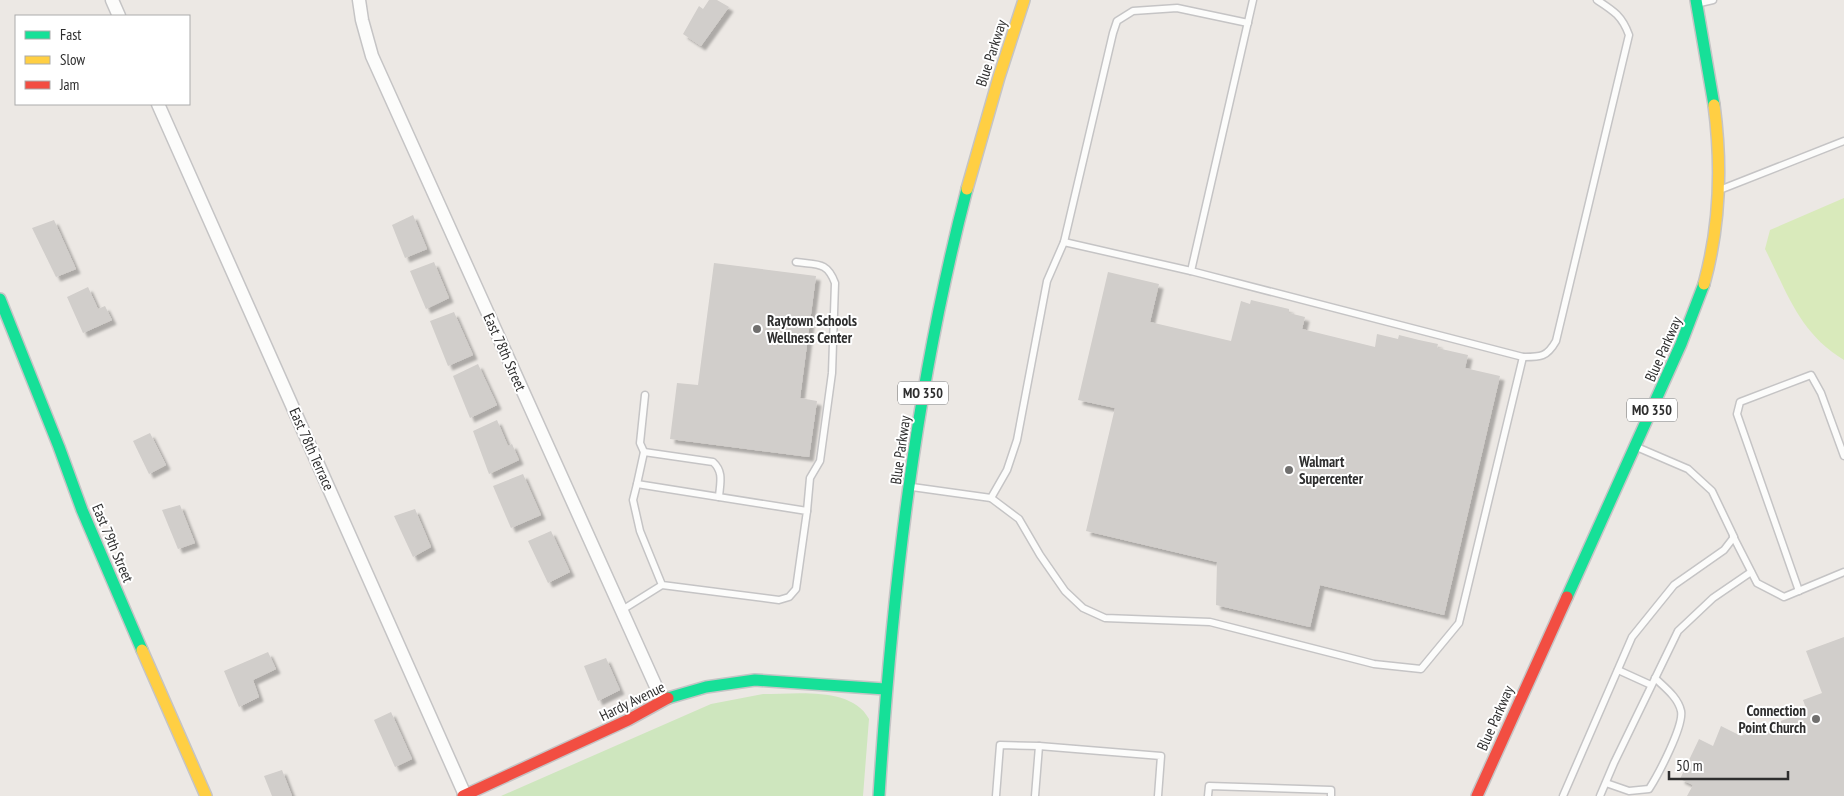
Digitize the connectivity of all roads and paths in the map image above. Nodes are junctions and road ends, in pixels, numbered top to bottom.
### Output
1 (112, 0) edge
2 (359, 0) edge
3 (1024, 0) edge
4 (1253, 0) edge
5 (1597, 0) edge
6 (1712, 0) edge
7 (1696, 2) edge
8 (119, 15) edge
9 (1248, 23) junction
10 (158, 105) edge
11 (1844, 141) edge
12 (1717, 191) junction
13 (1064, 242) junction
14 (796, 262) dead end
15 (1191, 271) junction
16 (0, 299) edge
17 (1523, 357) junction
18 (645, 394) dead end
19 (1636, 447) junction
20 (644, 452) junction
21 (1844, 456) edge
22 (637, 484) junction
23 (910, 487) junction
24 (719, 497) junction
25 (991, 498) junction
26 (807, 510) junction
27 (1733, 536) junction
28 (1751, 572) junction
29 (1844, 572) edge
30 (662, 584) junction
31 (1799, 591) junction
32 (622, 610) junction
33 (1618, 670) junction
34 (1655, 678) junction
35 (1651, 685) junction
36 (885, 689) junction
37 (662, 700) junction
38 (1039, 746) junction
39 (1606, 783) junction
40 (206, 796) edge
41 (464, 796) edge
42 (878, 796) edge
43 (996, 796) edge
44 (1035, 796) edge
45 (1158, 796) edge
46 (1208, 796) edge
47 (1331, 796) edge
48 (1476, 796) edge
49 (1563, 796) edge
50 (1600, 796) edge

1 - 8 street
2 - 32 street, East 78th Street
3 - 23 main road, Blue Parkway / MO 350
4 - 9 lane
5 - 17 lane
6 - 7 lane
7 - 12 main road, Blue Parkway / MO 350
9 - 13 lane
9 - 15 lane
10 - 41 street, East 78th Terrace
11 - 12 lane
12 - 19 main road, Blue Parkway / MO 350
13 - 15 lane
13 - 25 lane
14 - 26 lane
15 - 17 lane
16 - 40 main road, East 79th Street
17 - 25 lane
18 - 20 lane
19 - 27 lane
19 - 48 main road, Blue Parkway / MO 350
20 - 22 lane
20 - 24 lane
21 - 31 lane
22 - 24 lane
22 - 30 lane
23 - 25 lane
23 - 36 main road, Blue Parkway / MO 350
24 - 26 lane
26 - 30 lane
27 - 28 lane
27 - 33 lane
28 - 31 lane
28 - 34 lane
29 - 31 lane
30 - 32 lane
32 - 37 street, East 78th Street
33 - 35 lane
33 - 49 lane
34 - 35 lane
34 - 39 lane
35 - 39 lane
36 - 37 main road, Hardy Avenue
36 - 42 main road, Blue Parkway / MO 350
37 - 41 main road, Hardy Avenue
38 - 43 lane
38 - 44 lane
38 - 45 lane
39 - 50 lane
46 - 47 lane

